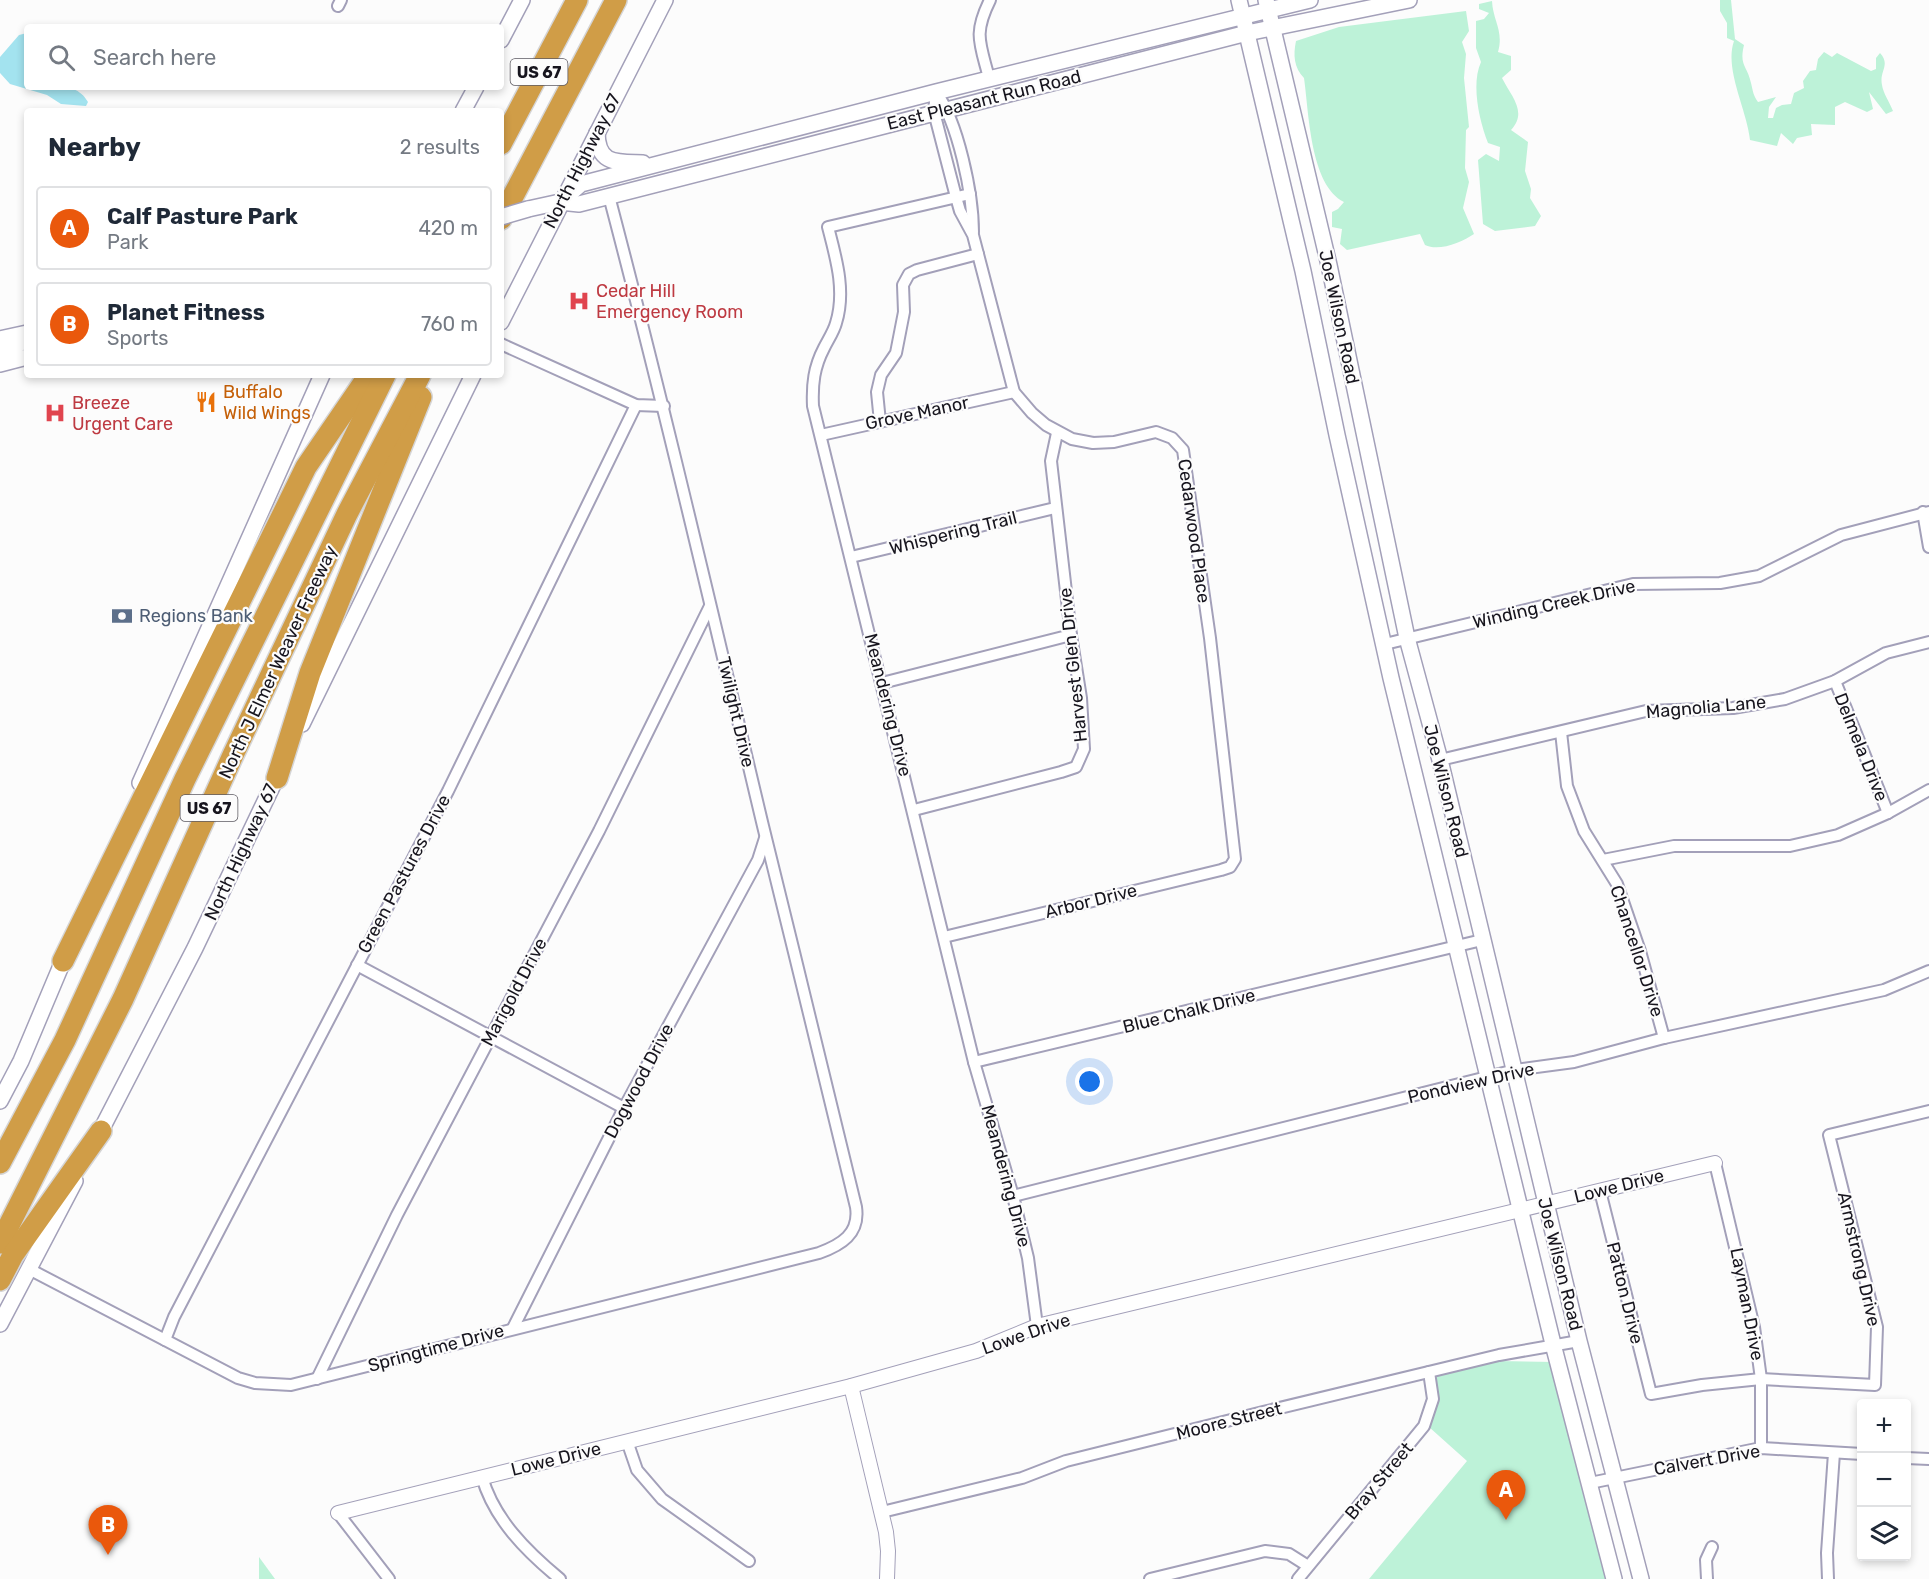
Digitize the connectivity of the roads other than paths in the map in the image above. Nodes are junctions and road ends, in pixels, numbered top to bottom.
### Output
1 (522, 0) edge
2 (576, 0) edge
3 (616, 0) edge
4 (665, 0) edge
5 (990, 0) edge
6 (1310, 0) edge
7 (1410, 0) edge
8 (1267, 4) edge
9 (1241, 8) edge
10 (1272, 27) junction
11 (504, 33) edge
12 (1247, 33) junction
13 (989, 78) junction
14 (474, 90) edge
15 (936, 92) junction
16 (465, 108) edge
17 (941, 110) junction
18 (597, 133) junction
19 (504, 138) edge
20 (661, 163) junction
21 (970, 194) junction
22 (609, 196) junction
23 (956, 197) junction
24 (561, 202) junction
25 (504, 212) edge
26 (504, 217) edge
27 (973, 235) junction
28 (978, 254) junction
29 (504, 316) edge
30 (24, 334) edge
31 (0, 339) edge
32 (24, 340) edge
33 (504, 346) edge
34 (24, 355) edge
35 (3, 358) edge
36 (321, 378) edge
37 (367, 378) edge
38 (384, 378) edge
39 (418, 378) edge
40 (430, 378) edge
41 (472, 378) edge
42 (1014, 392) junction
43 (636, 405) junction
44 (664, 405) junction
45 (880, 422) junction
46 (1057, 433) junction
47 (821, 435) junction
48 (1055, 508) junction
49 (1926, 512) edge
50 (1929, 547) edge
51 (851, 557) junction
52 (710, 606) junction
53 (1071, 635) junction
54 (1407, 638) junction
55 (1929, 642) edge
56 (1385, 644) junction
57 (1835, 681) junction
58 (882, 683) junction
59 (1561, 732) junction
60 (1440, 760) junction
61 (277, 778) junction
62 (1929, 790) edge
63 (914, 810) junction
64 (1888, 813) junction
65 (765, 836) junction
66 (1235, 859) joint
67 (1603, 860) junction
68 (944, 938) junction
69 (1482, 940) junction
70 (1456, 946) junction
71 (63, 961) junction
72 (357, 965) junction
73 (1929, 971) edge
74 (490, 1036) junction
75 (1664, 1038) junction
76 (974, 1062) junction
77 (1515, 1070) junction
78 (1490, 1076) junction
79 (0, 1101) edge
80 (624, 1108) junction
81 (1929, 1111) edge
82 (101, 1131) junction
83 (1715, 1162) joint
84 (0, 1163) edge
85 (1599, 1191) junction
86 (1013, 1196) junction
87 (1546, 1204) junction
88 (1520, 1211) junction
89 (854, 1228) joint
90 (0, 1243) edge
91 (29, 1269) junction
92 (0, 1280) edge
93 (0, 1324) edge
94 (1037, 1326) junction
95 (513, 1328) junction
96 (165, 1340) junction
97 (1579, 1341) junction
98 (1554, 1348) junction
99 (1429, 1372) junction
100 (317, 1379) junction
101 (1761, 1379) junction
102 (851, 1386) junction
103 (627, 1441) junction
104 (1761, 1448) junction
105 (1834, 1453) junction
106 (1857, 1454) edge
107 (1911, 1458) edge
108 (1929, 1459) edge
109 (482, 1477) junction
110 (1615, 1478) junction
111 (1590, 1483) junction
112 (882, 1512) junction
113 (338, 1513) joint
114 (1712, 1547) dead end
115 (748, 1561) dead end
116 (1308, 1566) junction
117 (389, 1579) edge
118 (560, 1579) edge
119 (887, 1579) edge
120 (1150, 1579) edge
121 (1298, 1579) edge
122 (1614, 1579) edge
123 (1641, 1579) edge
124 (1707, 1579) edge
125 (1828, 1579) edge

1 - 11 main road
2 - 19 highway, US 67
3 - 25 highway, US 67
4 - 18 main road, North Highway 67
5 - 13 street
6 - 8 main road, East Pleasant Run Road
7 - 10 main road, East Pleasant Run Road
8 - 9 main road, East Pleasant Run Road
8 - 10 main road, Joe Wilson Road
9 - 12 main road, Joe Wilson Road
9 - 13 main road, East Pleasant Run Road
10 - 12 main road, East Pleasant Run Road
10 - 54 main road, Joe Wilson Road
12 - 17 main road, East Pleasant Run Road
12 - 56 main road, Joe Wilson Road
13 - 15 main road, East Pleasant Run Road
14 - 16 main road
15 - 17 street
15 - 20 main road, East Pleasant Run Road
17 - 21 street, Cedarwood Place
17 - 22 main road, East Pleasant Run Road
17 - 23 street, Cedarwood Place
18 - 20 main road
18 - 24 main road, North Highway 67
20 - 24 main road, East Pleasant Run Road
21 - 23 street, Meandering Drive
21 - 27 street, Cedarwood Place
22 - 24 main road, East Pleasant Run Road
22 - 44 street, Twilight Drive
23 - 27 street, Cedarwood Place
23 - 47 street, Meandering Drive
24 - 26 main road, East Pleasant Run Road, bridge
24 - 29 main road, North Highway 67
27 - 28 street, Cedarwood Place
28 - 42 street, Cedarwood Place
28 - 45 street
30 - 31 main road
32 - 35 main road
33 - 43 street
34 - 35 main road
36 - 71 main road
37 - 71 highway
38 - 84 highway, North J Elmer Weaver Freeway / US 67
39 - 90 highway, North J Elmer Weaver Freeway / US 67
40 - 61 highway
41 - 61 main road, North Highway 67
42 - 45 street, Grove Manor
42 - 46 street, Cedarwood Place
43 - 44 street
43 - 72 street, Green Pastures Drive
44 - 52 street, Twilight Drive
45 - 47 street, Grove Manor
46 - 48 street, Harvest Glen Drive
46 - 66 street, Cedarwood Place
47 - 51 street, Meandering Drive
48 - 51 street, Whispering Trail
48 - 53 street, Harvest Glen Drive
49 - 50 street
49 - 54 street, Winding Creek Drive
51 - 58 street, Meandering Drive
52 - 65 street, Twilight Drive
52 - 74 street, Marigold Drive
53 - 58 street
53 - 63 street, Harvest Glen Drive
54 - 56 street, Winding Creek Drive
54 - 60 main road, Joe Wilson Road
55 - 57 street, Magnolia Lane
56 - 70 main road, Joe Wilson Road
57 - 59 street, Magnolia Lane
57 - 64 street, Delmela Drive
58 - 63 street, Meandering Drive
59 - 60 street, Magnolia Lane
59 - 67 street, Chancellor Drive
60 - 69 main road, Joe Wilson Road
61 - 82 main road, North Highway 67
62 - 64 street
63 - 68 street, Meandering Drive
64 - 67 street
65 - 80 street, Dogwood Drive
65 - 89 street, Twilight Drive
66 - 68 street, Arbor Drive
67 - 75 street, Chancellor Drive
68 - 76 street, Meandering Drive
69 - 70 street, Blue Chalk Drive
69 - 77 main road, Joe Wilson Road
70 - 76 street, Blue Chalk Drive
70 - 78 main road, Joe Wilson Road
71 - 79 main road
72 - 74 street
72 - 96 street, Green Pastures Drive
73 - 75 street, Pondview Drive
74 - 80 street
74 - 100 street, Marigold Drive
75 - 77 street, Pondview Drive
76 - 86 street, Meandering Drive
77 - 78 street, Pondview Drive
77 - 87 main road, Joe Wilson Road
78 - 86 street, Pondview Drive
78 - 88 main road, Joe Wilson Road
80 - 95 street, Dogwood Drive
81 - 101 street, Armstrong Drive
82 - 91 main road, North Highway 67
82 - 92 highway
83 - 85 street, Lowe Drive
83 - 101 street, Layman Drive
85 - 87 street, Lowe Drive
85 - 101 street, Patton Drive
86 - 94 street, Meandering Drive
87 - 88 street, Lowe Drive
87 - 97 main road, Joe Wilson Road
88 - 94 street, Lowe Drive
88 - 98 main road, Joe Wilson Road
89 - 95 street, Springtime Drive
91 - 93 main road, North Highway 67
91 - 96 street, Springtime Drive
94 - 102 street, Lowe Drive
95 - 100 street, Springtime Drive
96 - 100 street, Springtime Drive
97 - 98 street, Moore Street
97 - 110 main road, Joe Wilson Road
98 - 99 street, Moore Street
98 - 111 main road, Joe Wilson Road
99 - 112 street, Moore Street
99 - 116 street, Bray Street
101 - 104 street, Layman Drive
102 - 103 street, Lowe Drive
102 - 112 street
103 - 109 street, Lowe Drive
103 - 115 street
104 - 105 street, Calvert Drive
104 - 110 street, Calvert Drive
105 - 106 street, Calvert Drive
105 - 125 street
107 - 108 street
109 - 113 street, Lowe Drive
109 - 118 street
110 - 111 street, Calvert Drive
110 - 123 main road, Joe Wilson Road
111 - 122 main road, Joe Wilson Road
112 - 119 street
113 - 117 street
114 - 124 street
116 - 120 street
116 - 121 street, Bray Street

